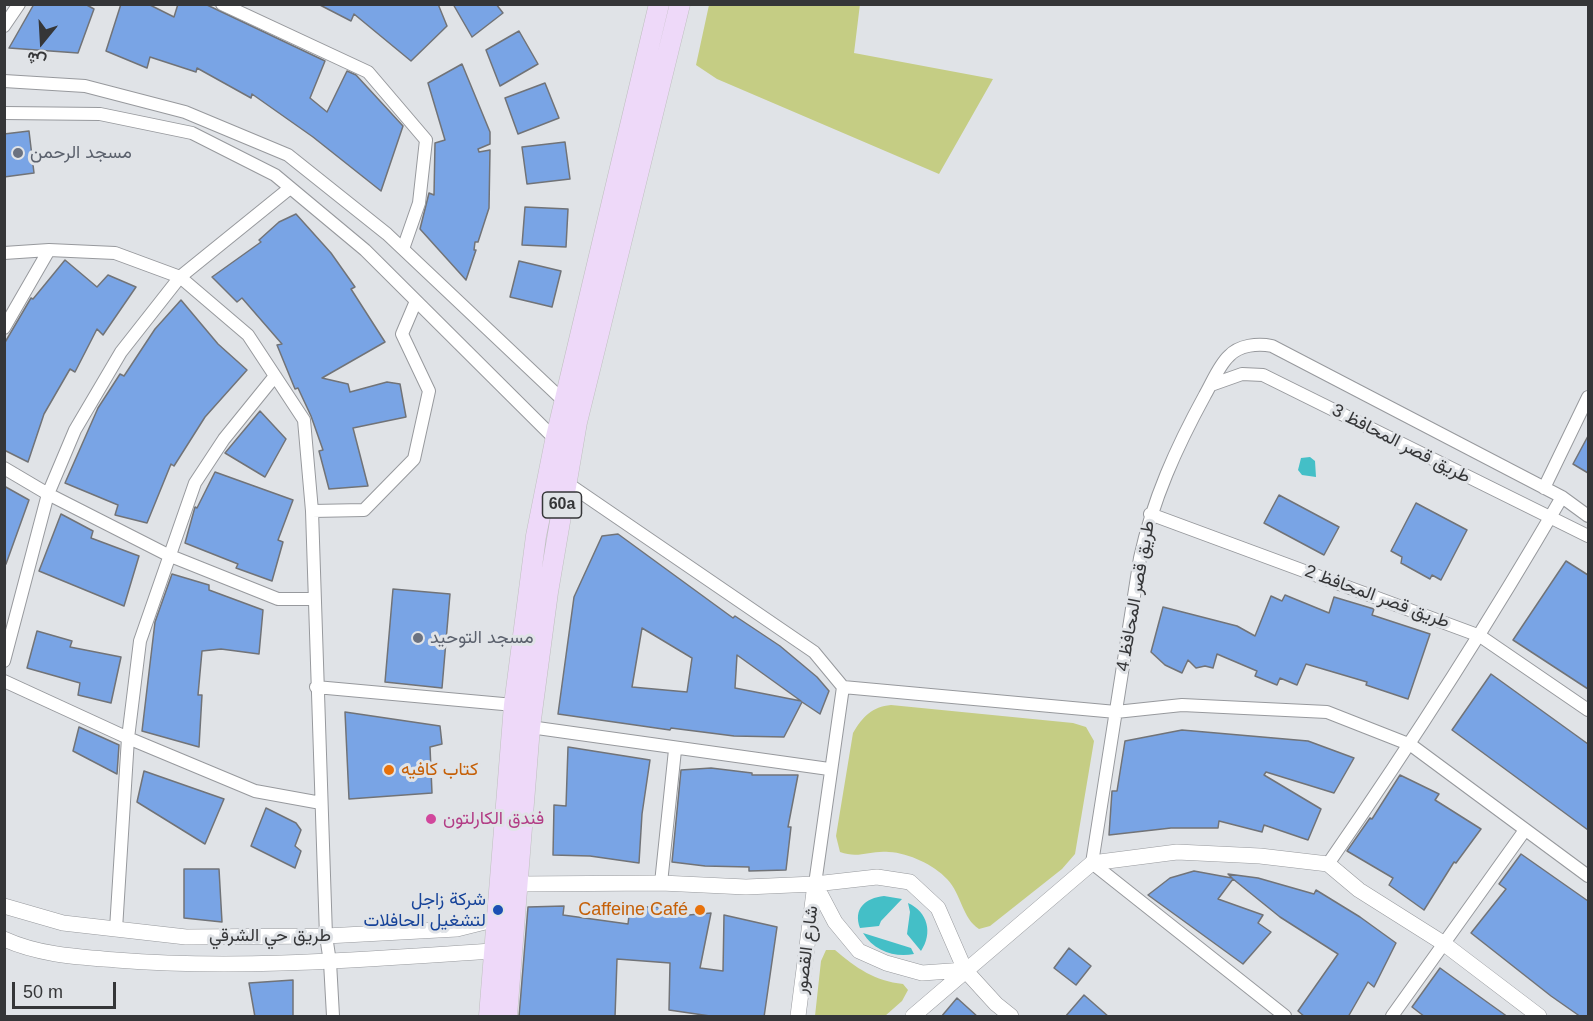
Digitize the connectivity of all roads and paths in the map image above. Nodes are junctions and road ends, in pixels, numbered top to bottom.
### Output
1 (20, 4) edge
2 (222, 4) edge
3 (659, 4) edge
4 (680, 4) edge
5 (4, 26) edge
6 (4, 81) edge
7 (4, 113) edge
8 (290, 188) junction
9 (403, 249) junction
10 (49, 250) junction
11 (4, 253) edge
12 (180, 277) junction
13 (416, 301) junction
14 (4, 327) edge
15 (275, 376) junction
16 (1210, 385) junction
17 (1588, 397) edge
18 (573, 406) junction
19 (564, 444) junction
20 (4, 468) edge
21 (557, 478) junction
22 (1544, 488) junction
23 (48, 494) junction
24 (1562, 497) junction
25 (312, 511) junction
26 (1150, 514) junction
27 (1588, 516) edge
28 (1549, 519) junction
29 (1588, 536) edge
30 (168, 555) junction
31 (314, 600) junction
32 (1480, 636) junction
33 (4, 661) edge
34 (4, 681) edge
35 (316, 687) junction
36 (843, 687) junction
37 (514, 705) junction
38 (1588, 710) edge
39 (1116, 712) junction
40 (530, 727) junction
41 (128, 738) junction
42 (1411, 744) junction
43 (675, 750) junction
44 (829, 770) junction
45 (321, 804) junction
46 (1526, 830) junction
47 (1092, 863) junction
48 (1328, 864) junction
49 (1588, 876) edge
50 (661, 883) junction
51 (519, 884) junction
52 (815, 884) junction
53 (8, 910) edge
54 (497, 919) junction
55 (116, 929) junction
56 (512, 934) junction
57 (326, 936) junction
58 (4, 939) edge
59 (1443, 943) junction
60 (493, 951) junction
61 (330, 962) junction
62 (965, 970) junction
63 (333, 1017) edge
64 (489, 1017) edge
65 (507, 1017) edge
66 (798, 1017) edge
67 (913, 1017) edge
68 (1011, 1017) edge
69 (1285, 1017) edge
70 (1392, 1017) edge
71 (1539, 1017) edge

1 - 5 street
2 - 9 street
3 - 18 main road, 60a
4 - 18 main road, 60a
6 - 9 street
7 - 8 street
8 - 12 street
8 - 13 street
9 - 18 street
10 - 11 street
10 - 12 street
10 - 14 street
12 - 15 street
12 - 23 street
13 - 19 street
13 - 25 street
15 - 25 street
15 - 30 street
16 - 22 street, طريق قصر المحافظ 4
16 - 26 street, طريق قصر المحافظ 4
16 - 28 street, طريق قصر المحافظ 3
17 - 22 street
18 - 19 main road, 60a
19 - 21 main road, 60a
20 - 23 street
21 - 36 street
21 - 37 main road, 60a
21 - 40 main road, 60a
22 - 24 street, طريق قصر المحافظ 4
23 - 30 street
23 - 33 street
24 - 27 street, طريق قصر المحافظ 4
24 - 28 street
25 - 31 street
26 - 32 street, طريق قصر المحافظ 2
26 - 39 street, طريق قصر المحافظ 4
28 - 29 street, طريق قصر المحافظ 3
28 - 32 street
30 - 31 street
30 - 41 street
31 - 35 street
32 - 38 street, طريق قصر المحافظ 2
32 - 42 street
34 - 41 street
35 - 37 street
35 - 45 street
36 - 39 street
36 - 44 street
37 - 54 main road, 60a
39 - 42 street
39 - 47 street, طريق قصر المحافظ 4
40 - 43 street
40 - 51 main road, 60a
41 - 45 street
41 - 55 street
42 - 46 street
42 - 48 street
43 - 44 street
43 - 50 street
44 - 52 street
45 - 57 street
46 - 49 street
46 - 59 street
47 - 48 street
47 - 62 street
47 - 69 street
48 - 59 street
50 - 51 street
50 - 52 street
51 - 54 street
51 - 56 main road, 60a
52 - 62 street
52 - 62 street
52 - 66 street, شارع القصور
53 - 55 street, طريق حي الشرقي
54 - 57 street, طريق حي الشرقي
54 - 60 main road, 60a
55 - 57 street, طريق حي الشرقي
56 - 60 street
56 - 65 main road, 60a
57 - 61 street
58 - 61 street
59 - 70 street
59 - 71 street
60 - 61 street
60 - 64 main road, 60a
61 - 63 street
62 - 67 street
62 - 68 street

